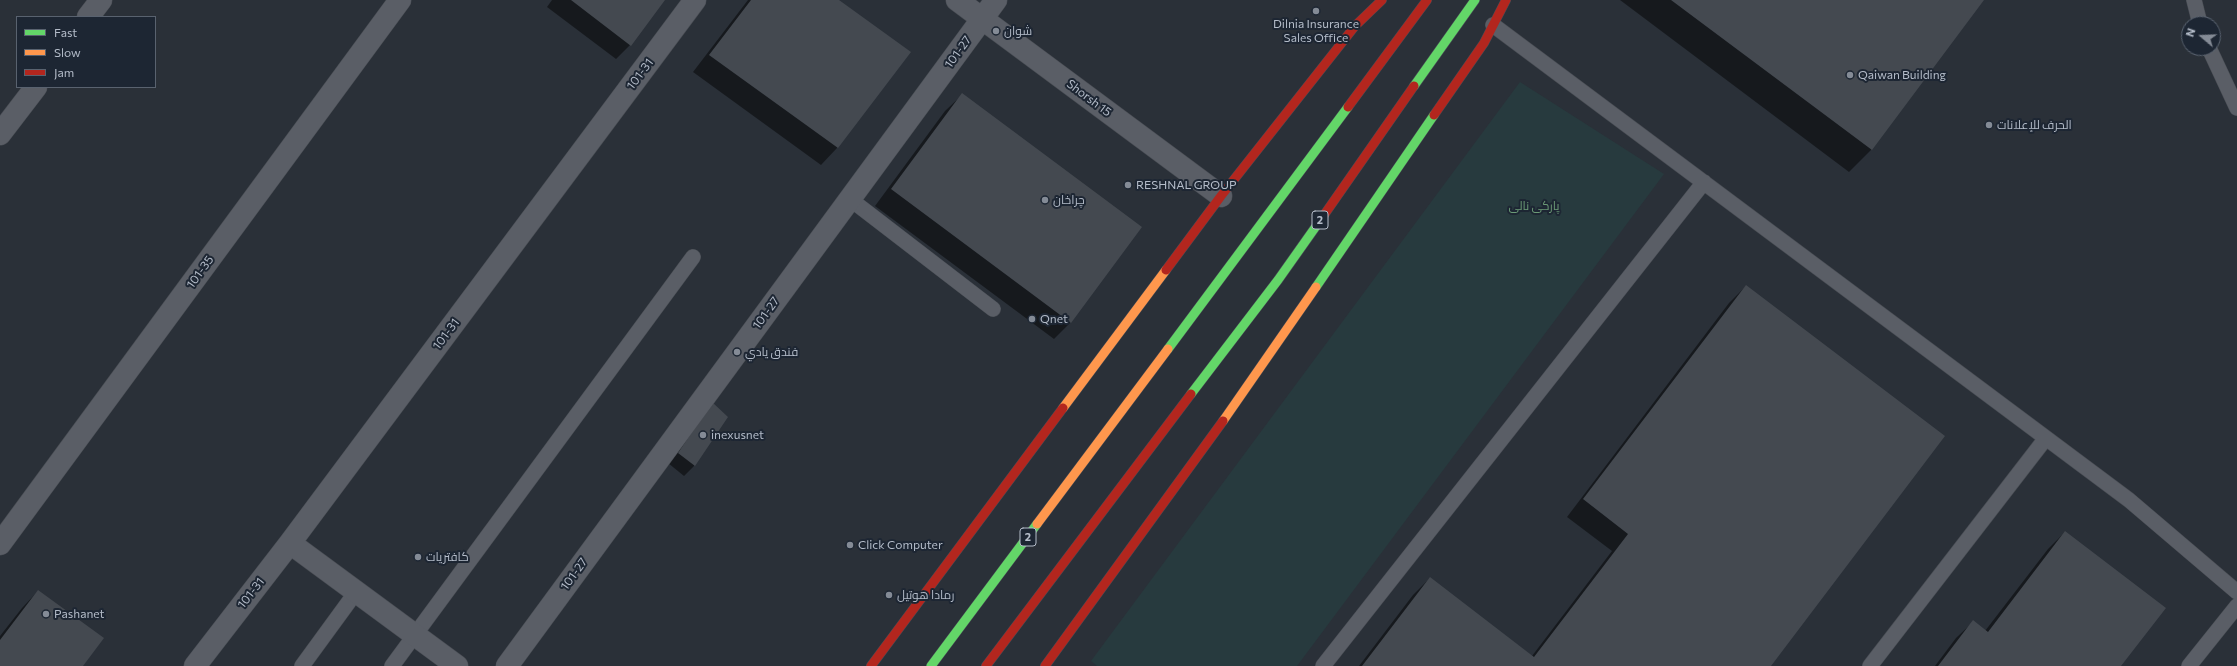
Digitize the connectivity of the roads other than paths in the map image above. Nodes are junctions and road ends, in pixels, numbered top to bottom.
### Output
1 (101, 0) edge
2 (400, 0) edge
3 (695, 0) edge
4 (957, 0) edge
5 (996, 0) edge
6 (1382, 0) edge
7 (1427, 0) edge
8 (1475, 0) edge
9 (1506, 0) edge
10 (2194, 0) edge
11 (89, 16) edge
12 (2198, 16) edge
13 (983, 19) junction
14 (1493, 25) junction
15 (2213, 56) edge
16 (35, 88) edge
17 (2237, 108) edge
18 (0, 134) edge
19 (1704, 182) junction
20 (1221, 196) junction
21 (850, 199) junction
22 (693, 257) dead end
23 (993, 310) dead end
24 (2046, 438) junction
25 (290, 543) junction
26 (0, 544) edge
27 (356, 592) junction
28 (2237, 592) edge
29 (2237, 606) edge
30 (415, 635) junction
31 (195, 666) edge
32 (302, 666) edge
33 (392, 666) edge
34 (457, 666) edge
35 (507, 666) edge
36 (871, 666) edge
37 (931, 666) edge
38 (986, 666) edge
39 (1045, 666) edge
40 (1323, 666) edge
41 (1870, 666) edge
42 (2189, 666) edge

1 - 11 street
2 - 26 street, 101-35
3 - 25 street, 101-31
4 - 13 street, Shorsh 15
5 - 13 street, 101-27
6 - 20 main road
7 - 37 main road, 2
8 - 38 main road, 2
9 - 14 main road
10 - 12 lane
13 - 20 street, Shorsh 15
13 - 21 street, 101-27
14 - 19 lane
14 - 39 main road
15 - 17 lane
16 - 18 street
19 - 24 lane
19 - 40 lane
20 - 36 main road
21 - 23 lane
21 - 35 street, 101-27
22 - 30 lane
24 - 28 lane
24 - 41 lane
25 - 27 street
25 - 31 street, 101-31
27 - 30 street
27 - 32 lane
29 - 42 lane
30 - 33 lane
30 - 34 street

